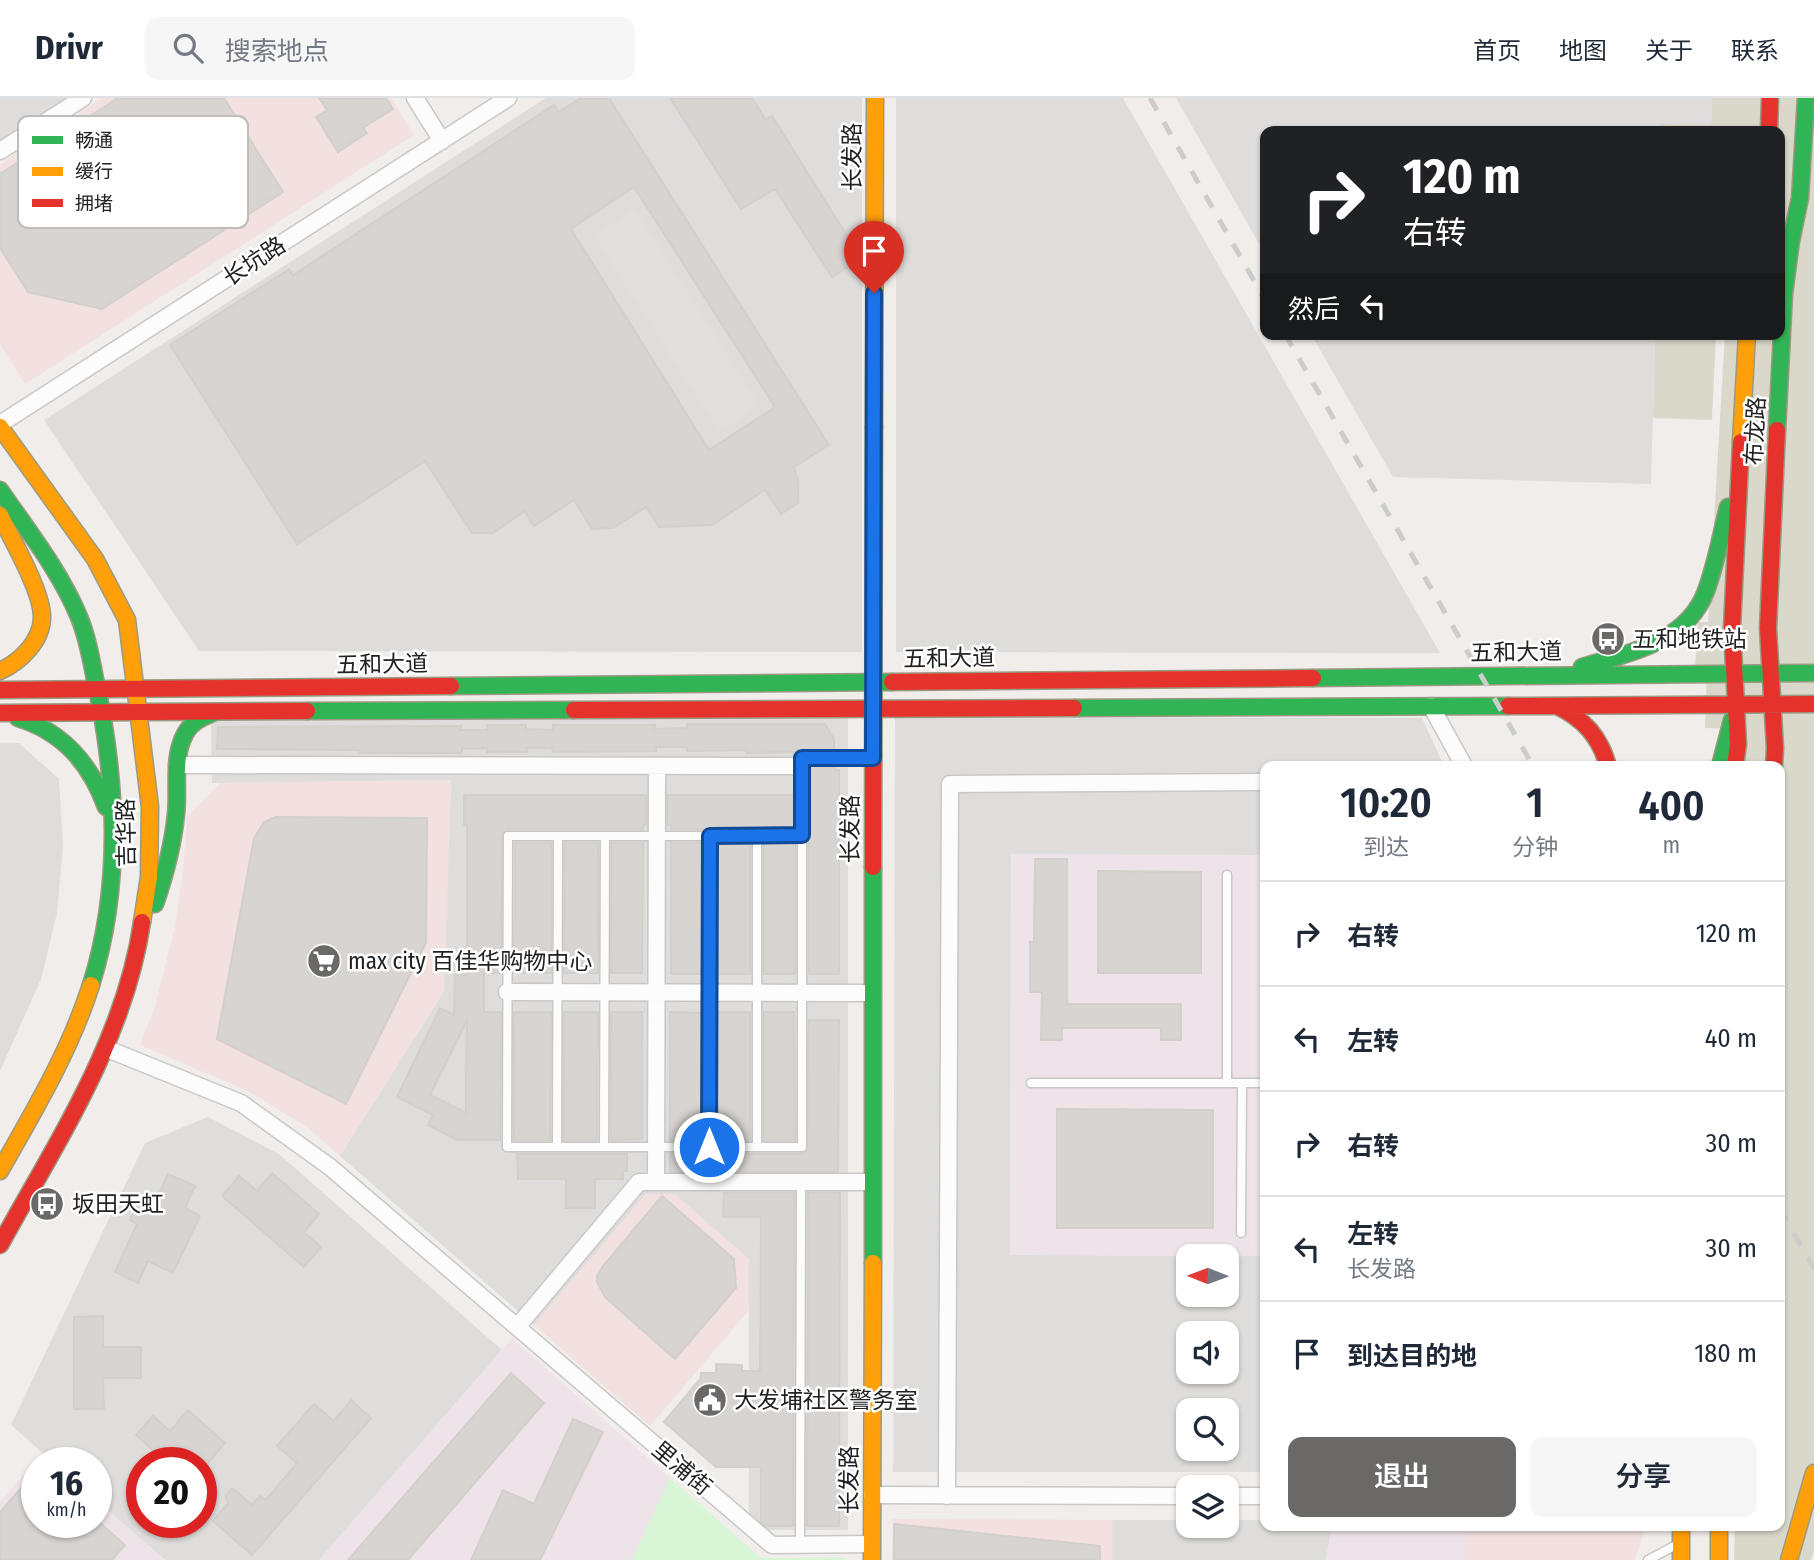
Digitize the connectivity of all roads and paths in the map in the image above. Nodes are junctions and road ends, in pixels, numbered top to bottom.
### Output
1 (83, 98) edge
2 (415, 98) edge
3 (508, 98) edge
4 (875, 98) edge
5 (1770, 98) edge
6 (1806, 98) edge
7 (55, 116) edge
8 (1769, 126) edge
9 (18, 140) edge
10 (442, 141) junction
11 (0, 152) edge
12 (1785, 286) edge
13 (1747, 340) edge
14 (1782, 340) edge
15 (0, 426) edge
16 (1741, 456) junction
17 (0, 490) edge
18 (0, 515) edge
19 (0, 671) edge
20 (1734, 673) junction
21 (1771, 673) junction
22 (1814, 673) edge
23 (1558, 675) junction
24 (873, 682) junction
25 (99, 689) junction
26 (136, 689) junction
27 (0, 690) edge
28 (1773, 704) junction
29 (1814, 704) edge
30 (1736, 705) junction
31 (1431, 706) junction
32 (1557, 706) junction
33 (873, 709) junction
34 (102, 712) junction
35 (139, 712) junction
36 (215, 712) junction
37 (0, 713) edge
38 (873, 758) junction
39 (1461, 761) edge
40 (1607, 761) edge
41 (1721, 761) edge
42 (1736, 761) edge
43 (1774, 761) edge
44 (177, 765) junction
45 (657, 766) junction
46 (802, 766) junction
47 (1260, 782) edge
48 (802, 835) junction
49 (558, 836) junction
50 (605, 836) junction
51 (657, 836) junction
52 (710, 836) junction
53 (757, 836) junction
54 (114, 839) junction
55 (1227, 875) dead end
56 (139, 946) junction
57 (507, 992) junction
58 (557, 993) junction
59 (605, 993) junction
60 (657, 993) junction
61 (710, 993) junction
62 (757, 993) junction
63 (802, 993) junction
64 (873, 993) junction
65 (105, 1048) junction
66 (1031, 1083) dead end
67 (1227, 1083) junction
68 (1242, 1083) junction
69 (1260, 1083) edge
70 (557, 1147) junction
71 (604, 1147) junction
72 (656, 1147) junction
73 (709, 1147) junction
74 (757, 1147) junction
75 (0, 1171) edge
76 (800, 1181) junction
77 (656, 1182) junction
78 (872, 1182) junction
79 (1241, 1233) dead end
80 (0, 1245) edge
81 (517, 1327) junction
82 (1814, 1473) edge
83 (872, 1495) junction
84 (947, 1496) junction
85 (1176, 1496) edge
86 (1239, 1496) edge
87 (1260, 1496) edge
88 (1719, 1531) edge
89 (1681, 1534) edge
90 (800, 1544) junction
91 (872, 1552) edge
92 (1648, 1560) edge
93 (1679, 1560) edge
94 (1719, 1560) edge
95 (1789, 1560) edge

1 - 7 street
2 - 10 street
3 - 10 street, 长坑路
4 - 24 main road, 长发路
5 - 8 main road
6 - 12 main road, 布龙路
9 - 11 street
10 - 15 street, 长坑路
13 - 16 main road, 布龙路
14 - 21 main road, 布龙路
15 - 26 main road, 吉华路
16 - 20 main road, 布龙路
16 - 23 main road
17 - 25 main road, 吉华路
18 - 19 main road
20 - 21 main road, 五和大道
20 - 23 main road, 五和大道
20 - 30 main road, 布龙路
21 - 22 main road, 五和大道
21 - 28 main road, 布龙路
23 - 24 main road, 五和大道
24 - 26 main road, 五和大道
24 - 33 main road, 长发路
25 - 26 main road, 五和大道
25 - 27 main road, 五和大道
25 - 34 main road, 吉华路
26 - 35 main road, 吉华路
28 - 29 main road, 五和大道
28 - 30 main road, 五和大道
28 - 43 main road, 布龙路
30 - 32 main road, 五和大道
30 - 41 main road
30 - 42 main road, 布龙路
31 - 32 main road, 五和大道
31 - 33 main road, 五和大道
31 - 39 street
32 - 40 main road
33 - 36 main road, 五和大道
33 - 38 main road, 长发路
34 - 35 main road, 五和大道
34 - 37 main road, 五和大道
34 - 54 main road, 吉华路
35 - 36 main road, 五和大道
35 - 56 main road, 吉华路
36 - 44 main road
37 - 54 main road
38 - 46 lane
38 - 64 main road, 长发路
44 - 45 street
44 - 56 main road
45 - 46 street
45 - 51 street
46 - 48 lane
47 - 84 street
48 - 53 lane
48 - 63 lane
49 - 50 lane
49 - 57 lane
49 - 58 lane
50 - 51 lane
50 - 59 lane
51 - 52 lane
51 - 60 street
52 - 53 lane
52 - 61 lane
53 - 62 lane
54 - 75 main road, 吉华路
55 - 67 lane
56 - 65 main road, 吉华路
57 - 58 street
57 - 70 lane
58 - 59 street
58 - 70 lane
59 - 60 street
59 - 71 lane
60 - 61 street
60 - 72 street
61 - 62 street
61 - 73 lane
62 - 63 street
62 - 74 lane
63 - 64 street
63 - 74 lane
64 - 78 main road, 长发路
65 - 80 main road, 吉华路
65 - 81 street, 里浦街
66 - 67 lane
67 - 68 lane
68 - 69 lane
68 - 79 lane
70 - 71 lane
71 - 72 lane
72 - 73 lane
72 - 77 street
73 - 74 lane
76 - 77 street
76 - 78 street
76 - 90 lane
77 - 81 street
78 - 83 main road, 长发路
81 - 90 street, 里浦街
82 - 95 main road
83 - 84 street
83 - 91 main road, 长发路
84 - 85 street
86 - 87 street
88 - 94 main road
89 - 92 lane
89 - 93 main road
90 - 91 street, 里浦街

